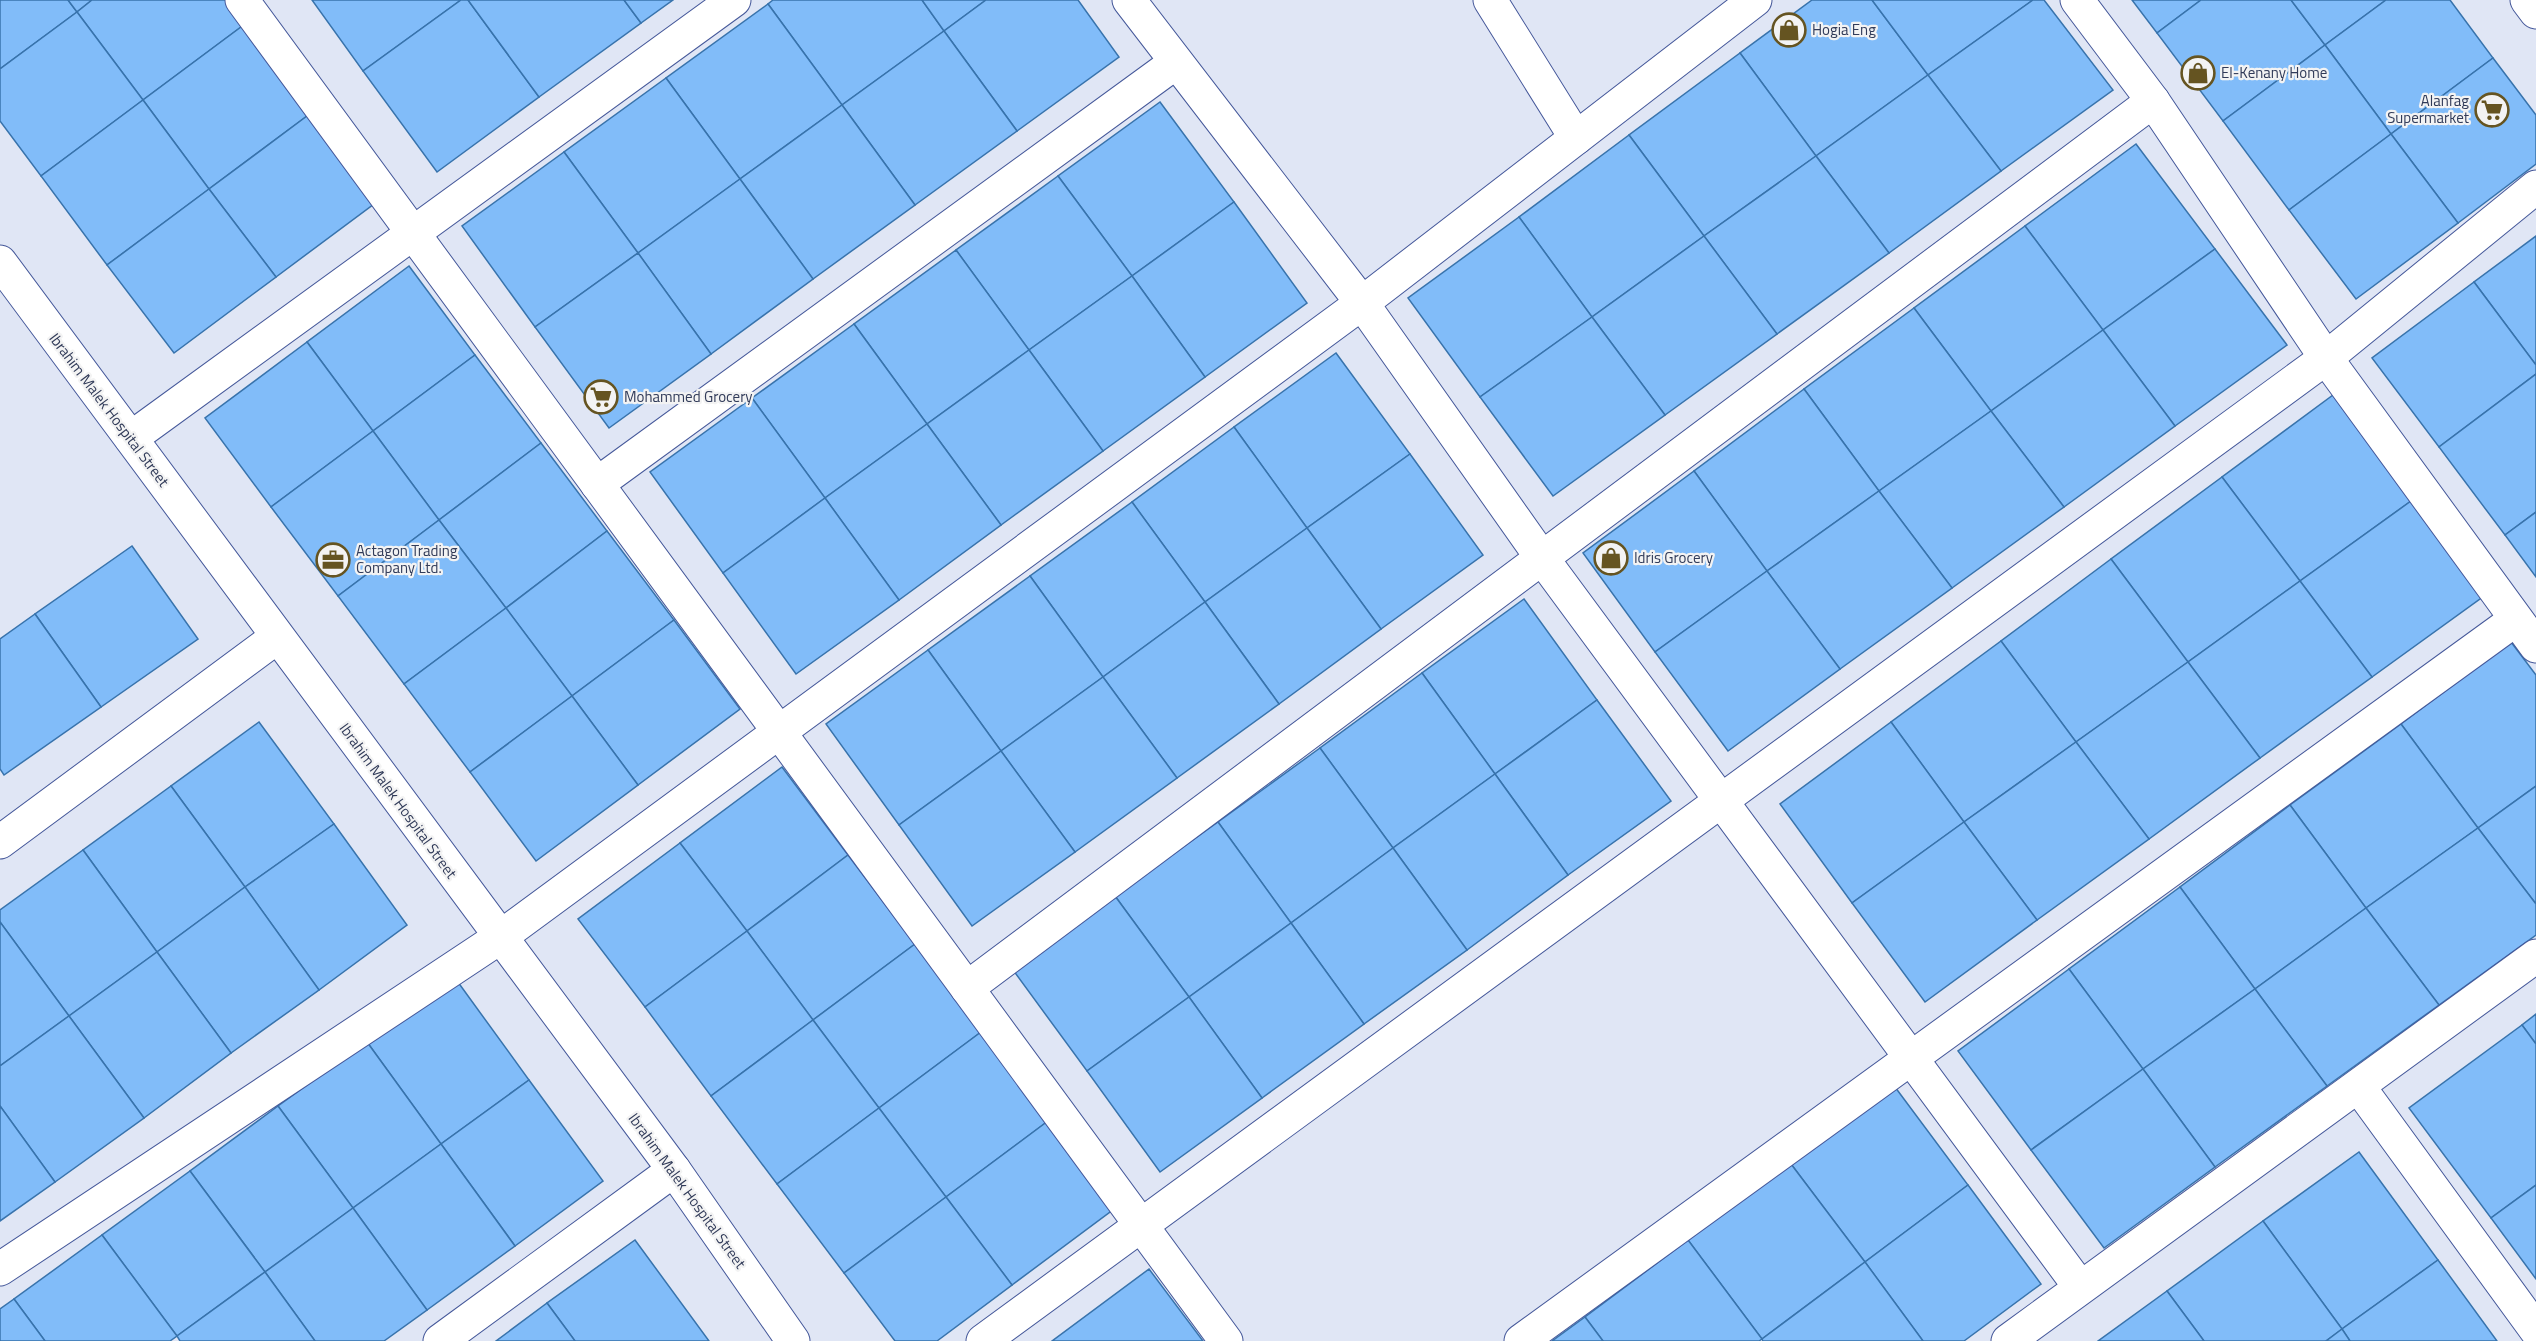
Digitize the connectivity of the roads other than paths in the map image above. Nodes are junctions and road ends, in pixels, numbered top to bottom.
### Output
1 (242, 0) edge
2 (734, 0) edge
3 (1129, 0) edge
4 (1490, 0) edge
5 (1755, 0) edge
6 (2077, 0) edge
7 (2527, 0) edge
8 (2536, 12) edge
9 (1175, 63) junction
10 (2153, 101) junction
11 (1576, 138) junction
12 (2536, 187) edge
13 (413, 233) junction
14 (0, 262) edge
15 (1362, 303) junction
16 (2326, 358) junction
17 (131, 438) junction
18 (597, 484) junction
19 (1542, 558) junction
20 (2515, 620) junction
21 (277, 637) junction
22 (2536, 646) edge
23 (781, 732) junction
24 (1721, 801) junction
25 (0, 842) edge
26 (499, 938) junction
27 (2536, 956) edge
28 (967, 988) junction
29 (1911, 1058) junction
30 (2359, 1087) junction
31 (674, 1170) junction
32 (1141, 1226) junction
33 (0, 1269) edge
34 (2080, 1287) junction
35 (2536, 1330) edge
36 (440, 1341) edge
37 (793, 1341) edge
38 (983, 1341) edge
39 (1226, 1341) edge
40 (1521, 1341) edge
41 (2008, 1341) edge

1 - 13 street
2 - 13 street
3 - 9 street
4 - 11 street
5 - 11 street
6 - 10 street
7 - 8 street
9 - 15 street
9 - 18 street
10 - 16 street
10 - 19 street
11 - 15 street
12 - 16 street
13 - 17 street
13 - 18 street
14 - 17 street, Ibrahim Malek Hospital Street
15 - 19 street
15 - 23 street
16 - 20 street
16 - 24 street
17 - 21 street, Ibrahim Malek Hospital Street
18 - 23 street
19 - 24 street
19 - 28 street
20 - 22 street
20 - 29 street
21 - 25 street
21 - 26 street, Ibrahim Malek Hospital Street
23 - 26 street
23 - 28 street
24 - 29 street
24 - 32 street
26 - 31 street, Ibrahim Malek Hospital Street
26 - 33 street
27 - 30 street
28 - 32 street
29 - 34 street
29 - 40 street
30 - 34 street
30 - 35 street
31 - 36 street
31 - 37 street, Ibrahim Malek Hospital Street
32 - 38 street
32 - 39 street
34 - 41 street

